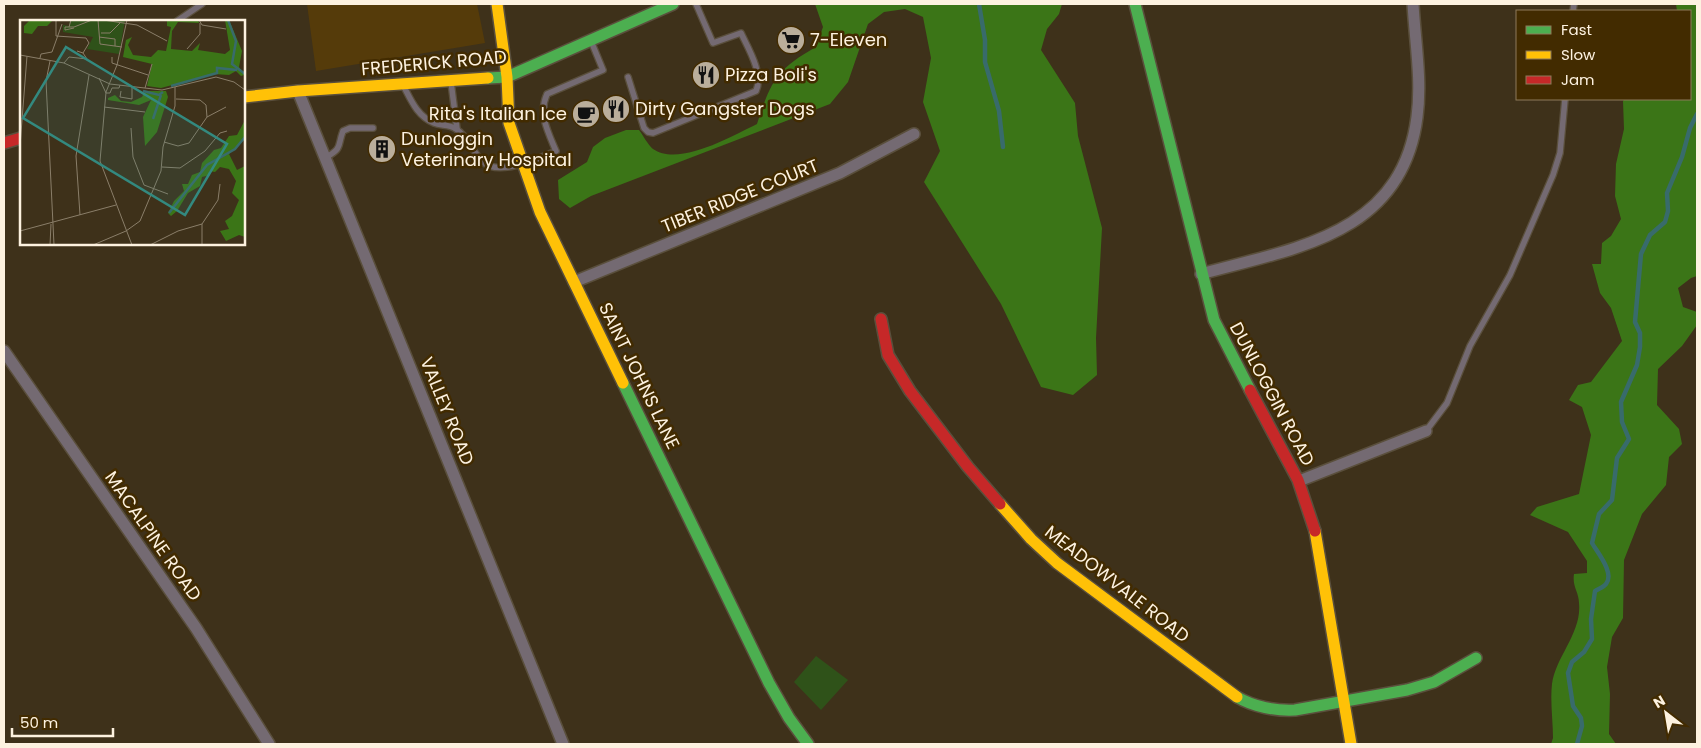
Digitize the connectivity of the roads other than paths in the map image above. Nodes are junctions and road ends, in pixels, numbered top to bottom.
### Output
1 (202, 4) edge
2 (497, 4) edge
3 (673, 4) edge
4 (696, 4) edge
5 (1135, 4) edge
6 (1413, 4) edge
7 (179, 20) edge
8 (590, 39) junction
9 (507, 77) junction
10 (628, 77) dead end
11 (451, 82) junction
12 (403, 85) junction
13 (298, 91) junction
14 (245, 97) edge
15 (1566, 100) edge
16 (373, 128) dead end
17 (456, 129) junction
18 (914, 134) dead end
19 (20, 138) edge
20 (4, 143) edge
21 (325, 158) junction
22 (522, 165) junction
23 (1201, 274) junction
24 (574, 282) junction
25 (881, 319) dead end
26 (4, 352) edge
27 (1426, 431) joint
28 (1298, 481) junction
29 (1476, 658) dead end
30 (1344, 703) junction
31 (269, 744) edge
32 (563, 744) edge
33 (808, 744) edge
34 (1351, 744) edge

1 - 7 lane
2 - 9 street, SAINT JOHNS LANE
3 - 8 street, FREDERICK ROAD
4 - 10 lane
5 - 23 street, DUNLOGGIN ROAD
6 - 23 street
8 - 9 street, FREDERICK ROAD
8 - 22 lane
9 - 11 street, FREDERICK ROAD
9 - 22 street, SAINT JOHNS LANE
11 - 12 street, FREDERICK ROAD
11 - 17 lane
12 - 13 street, FREDERICK ROAD
12 - 17 lane
13 - 14 street, FREDERICK ROAD
13 - 21 street, VALLEY ROAD
15 - 27 lane
16 - 21 lane
17 - 22 lane
18 - 24 street, TIBER RIDGE COURT
19 - 20 street
21 - 32 street, VALLEY ROAD
22 - 24 street, SAINT JOHNS LANE
23 - 28 street, DUNLOGGIN ROAD
24 - 33 street, SAINT JOHNS LANE
25 - 30 street, MEADOWVALE ROAD
26 - 31 street, MACALPINE ROAD
27 - 28 street
28 - 30 street, DUNLOGGIN ROAD
29 - 30 street, MEADOWVALE ROAD
30 - 34 street, DUNLOGGIN ROAD

